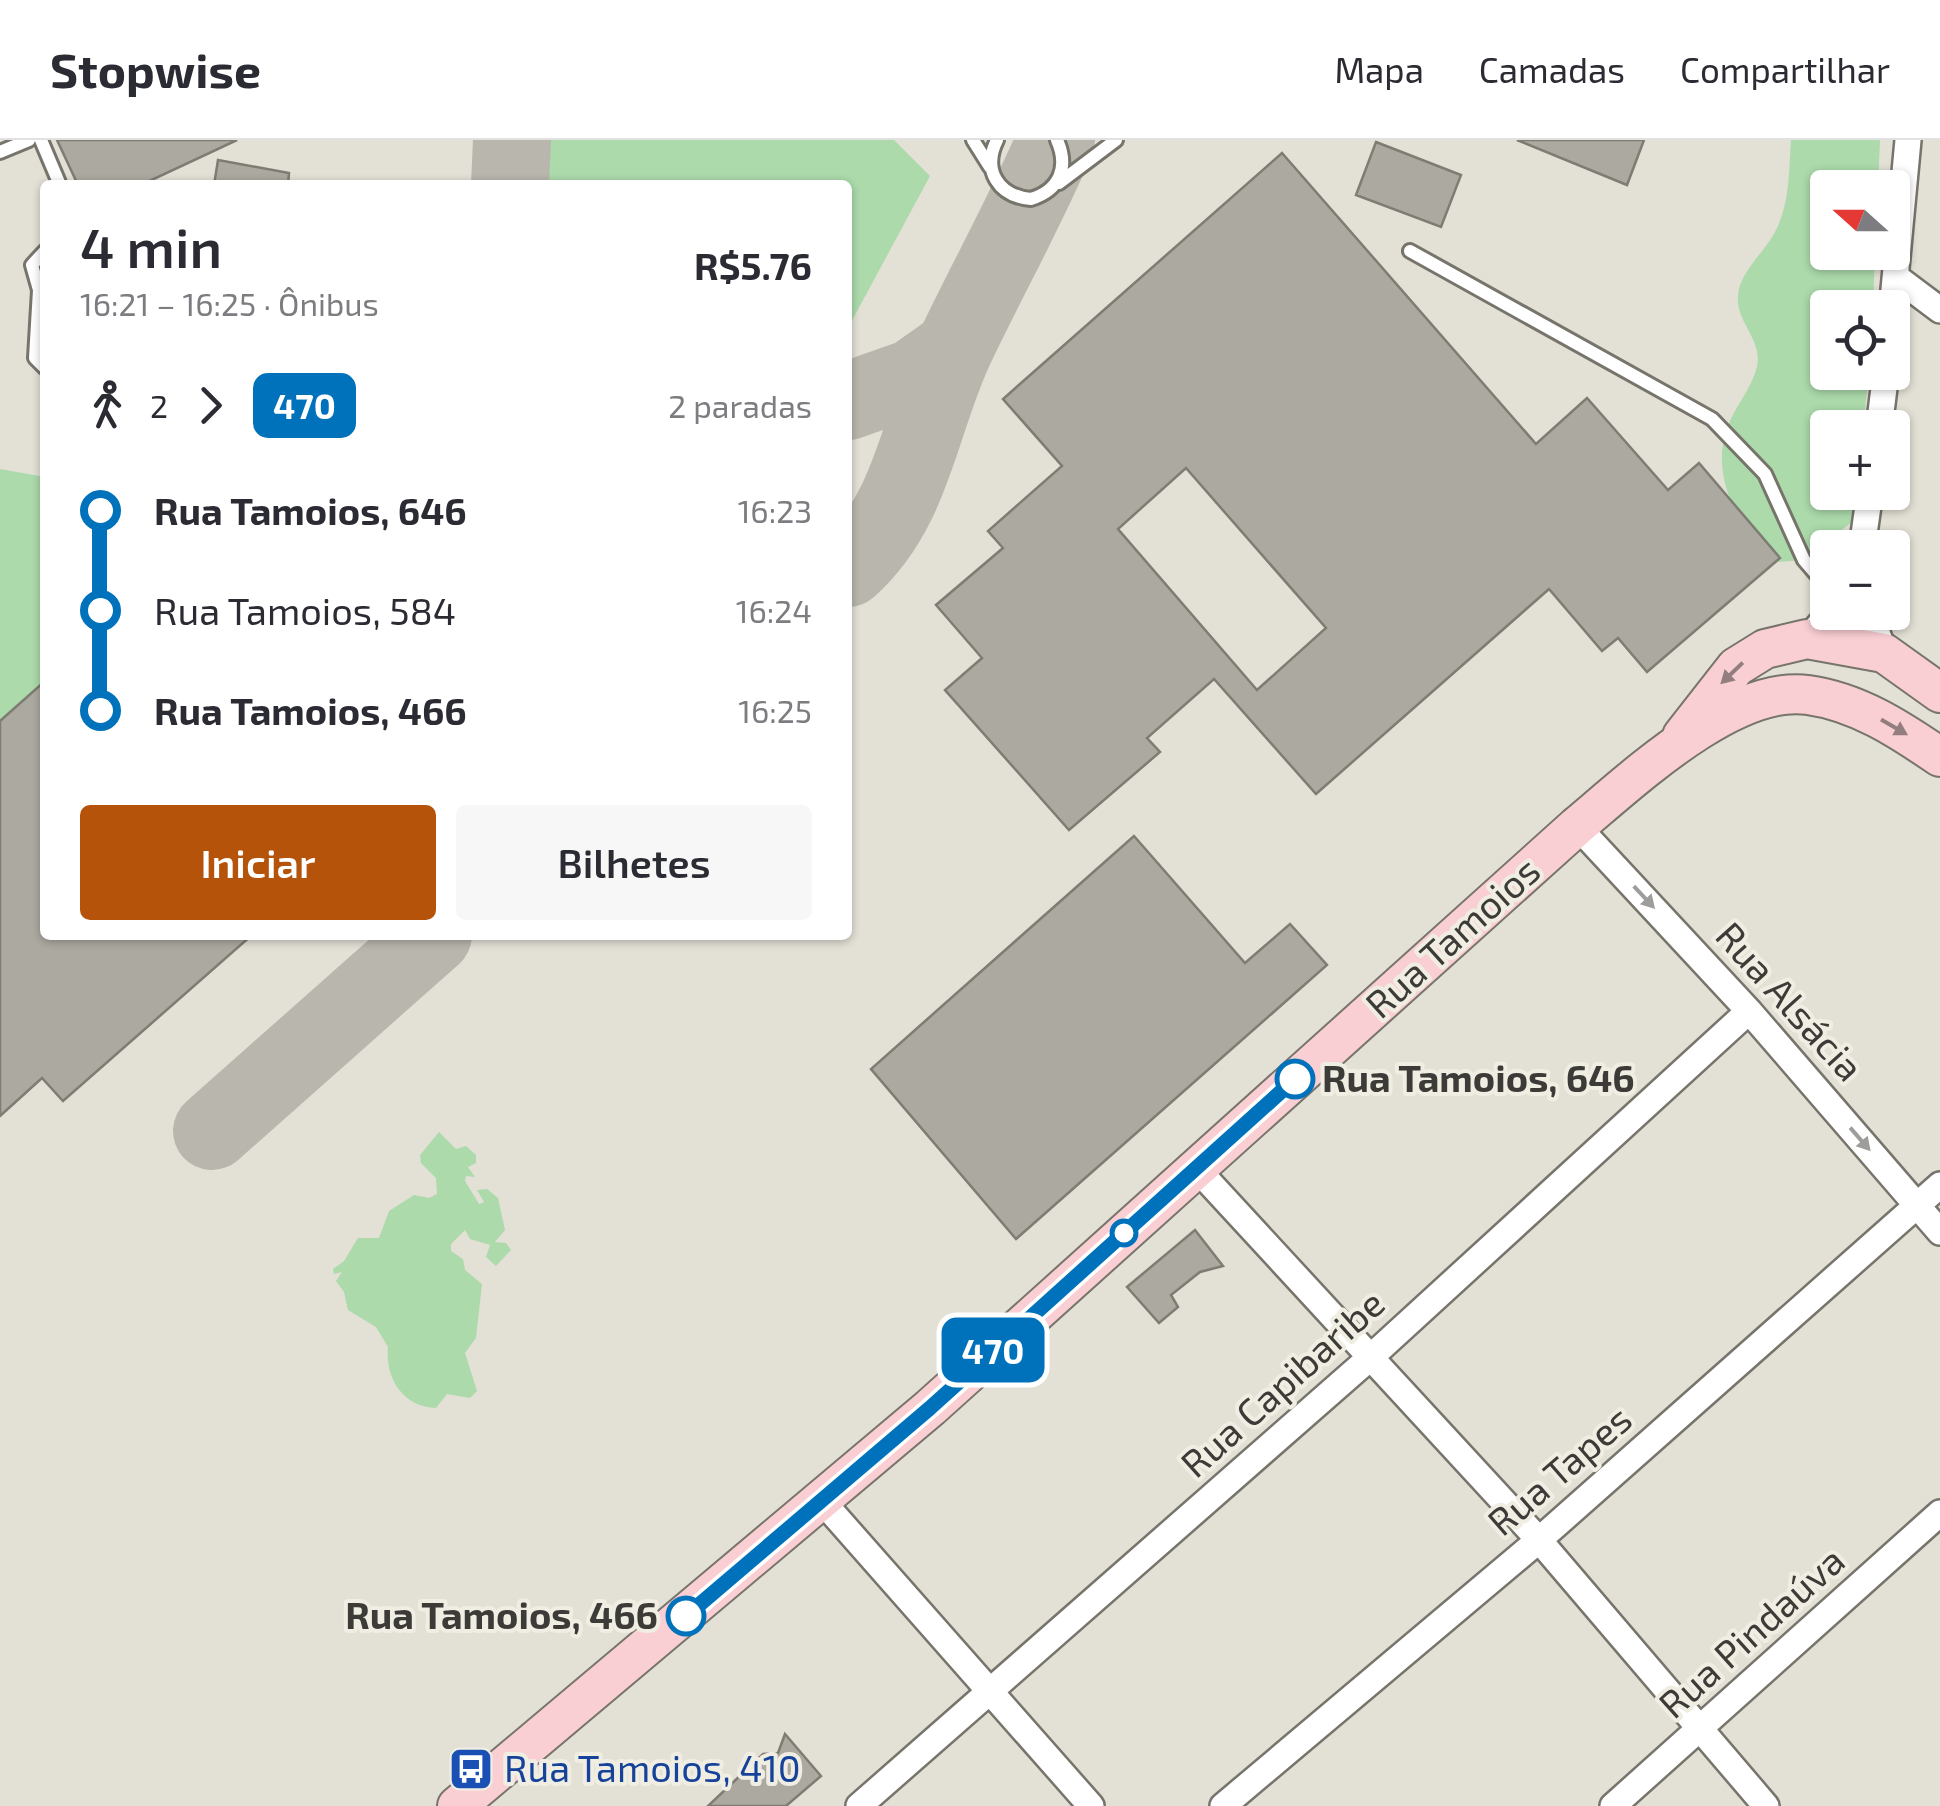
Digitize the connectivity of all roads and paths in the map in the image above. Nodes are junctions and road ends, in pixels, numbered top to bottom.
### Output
1 (29, 140) edge
2 (41, 140) edge
3 (973, 140) edge
4 (997, 140) edge
5 (1057, 140) edge
6 (1116, 140) edge
7 (1908, 140) edge
8 (0, 152) edge
9 (990, 167) junction
10 (58, 180) edge
11 (1056, 184) junction
12 (1410, 250) dead end
13 (40, 256) edge
14 (1896, 278) junction
15 (1895, 290) edge
16 (1940, 310) edge
17 (40, 363) edge
18 (1810, 567) edge
19 (1810, 630) edge
20 (1816, 630) edge
21 (1829, 630) edge
22 (1876, 630) edge
23 (1884, 653) junction
24 (1940, 693) edge
25 (1780, 694) junction
26 (1844, 703) junction
27 (1680, 739) junction
28 (1940, 756) edge
29 (1577, 826) junction
30 (1749, 1011) junction
31 (1196, 1168) junction
32 (1940, 1185) edge
33 (1918, 1206) junction
34 (1940, 1232) edge
35 (1372, 1356) junction
36 (822, 1501) junction
37 (1940, 1513) edge
38 (1539, 1540) junction
39 (990, 1693) junction
40 (1700, 1732) junction
41 (457, 1806) edge
42 (859, 1806) edge
43 (1090, 1806) edge
44 (1223, 1806) edge
45 (1613, 1806) edge
46 (1766, 1806) edge

1 - 8 lane
2 - 10 lane
3 - 9 lane
4 - 9 lane
5 - 11 lane
6 - 11 lane
7 - 14 street
9 - 11 lane
12 - 18 lane
13 - 17 lane
14 - 15 street
14 - 16 street
19 -> 27 main road, Rua Tamoios
20 - 25 main road
21 - 23 main road
22 - 23 street
23 - 24 main road
23 - 26 main road
25 - 26 main road
25 - 27 main road, Rua Tamoios
26 -> 28 main road
27 - 29 main road, Rua Tamoios
29 -> 30 street, Rua Alsácia
29 - 31 main road, Rua Tamoios
30 -> 33 street, Rua Alsácia
30 - 35 street, Rua Capibaribe
31 - 35 street
31 - 36 main road, Rua Tamoios
32 - 33 street, Rua Tapes
33 - 34 street, Rua Alsácia
33 - 38 street, Rua Tapes
35 - 38 street
35 - 39 street, Rua Capibaribe
36 - 39 street
36 - 41 main road, Rua Tamoios
37 - 40 street, Rua Pindaúva
38 - 40 street
38 - 44 street, Rua Tapes
39 - 42 street, Rua Capibaribe
39 - 43 street
40 - 45 street, Rua Pindaúva
40 - 46 street

